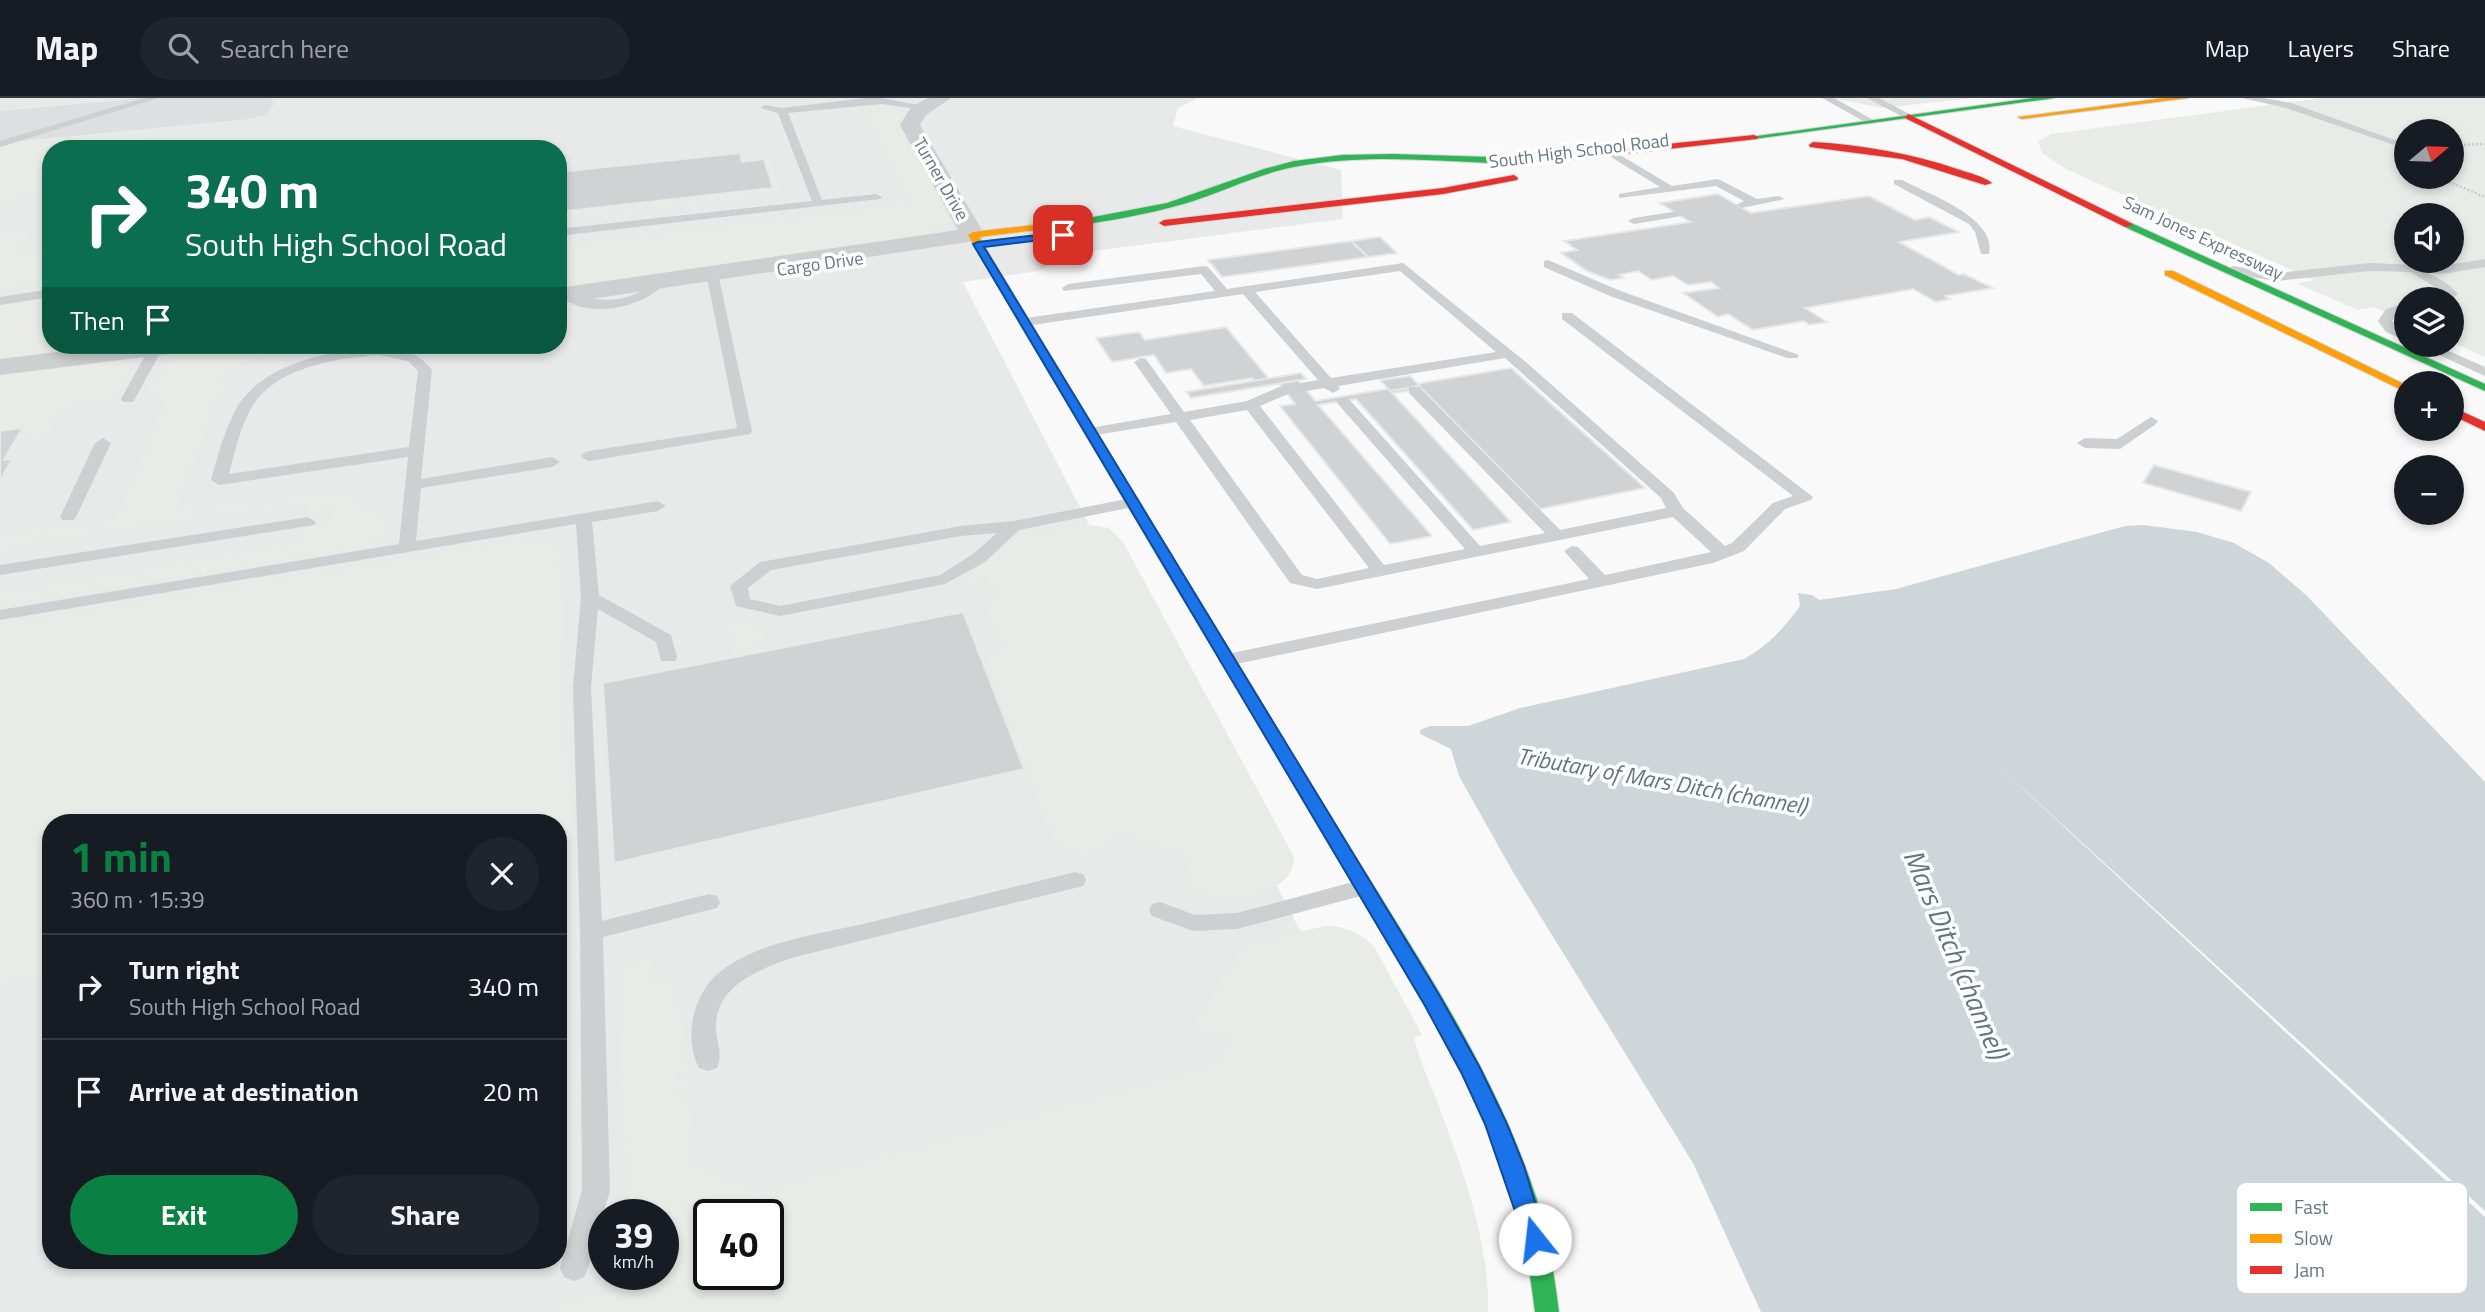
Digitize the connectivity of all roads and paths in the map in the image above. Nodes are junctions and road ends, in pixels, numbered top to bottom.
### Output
1 (154, 98) edge
2 (845, 98) edge
3 (864, 98) edge
4 (1827, 98) edge
5 (1872, 98) edge
6 (2051, 98) edge
7 (2196, 98) edge
8 (2248, 98) edge
9 (2178, 99) edge
10 (819, 101) dead end
11 (881, 101) junction
12 (2290, 102) edge
13 (933, 103) edge
14 (834, 107) junction
15 (765, 108) dead end
16 (782, 111) junction
17 (2077, 112) junction
18 (1908, 116) junction
19 (1870, 121) junction
20 (1930, 127) junction
21 (2010, 130) dead end
22 (1898, 136) junction
23 (0, 144) edge
24 (2485, 144) edge
25 (2464, 145) edge
26 (2006, 149) dead end
27 (1610, 152) junction
28 (1725, 152) junction
29 (1628, 164) junction
30 (1898, 182) dead end
31 (2464, 188) edge
32 (1670, 189) junction
33 (876, 197) dead end
34 (2485, 197) edge
35 (1779, 199) dead end
36 (1634, 203) dead end
37 (1755, 203) junction
38 (818, 204) junction
39 (1738, 205) dead end
40 (1646, 210) dead end
41 (1678, 214) dead end
42 (1657, 217) junction
43 (1634, 221) dead end
44 (567, 232) edge
45 (1085, 232) junction
46 (975, 240) junction
47 (1051, 243) dead end
48 (2165, 243) junction
49 (1985, 251) dead end
50 (2194, 256) junction
51 (2485, 263) edge
52 (1548, 264) dead end
53 (2464, 266) edge
54 (2160, 268) dead end
55 (2394, 269) edge
56 (1018, 271) dead end
57 (2413, 273) edge
58 (2485, 276) edge
59 (713, 278) junction
60 (661, 281) junction
61 (2442, 287) edge
62 (2454, 287) edge
63 (1068, 288) dead end
64 (1246, 290) junction
65 (1224, 293) junction
66 (42, 294) edge
67 (567, 294) edge
68 (0, 301) edge
69 (1013, 301) junction
70 (2394, 311) edge
71 (1567, 316) dead end
72 (1026, 322) junction
73 (2394, 331) edge
74 (103, 354) edge
75 (160, 354) edge
76 (337, 354) edge
77 (395, 354) edge
78 (1507, 354) junction
79 (1792, 355) dead end
80 (2451, 357) edge
81 (1141, 362) dead end
82 (0, 367) edge
83 (2485, 372) edge
84 (1327, 383) junction
85 (2394, 383) edge
86 (2485, 388) edge
87 (1414, 390) dead end
88 (128, 400) dead end
89 (1251, 405) junction
90 (1179, 417) junction
91 (2464, 417) edge
92 (2151, 421) dead end
93 (2485, 427) edge
94 (1090, 432) junction
95 (103, 443) dead end
96 (2085, 443) dead end
97 (415, 451) junction
98 (589, 456) dead end
99 (552, 463) dead end
100 (413, 485) junction
101 (1132, 503) junction
102 (658, 506) dead end
103 (1676, 511) junction
104 (68, 517) dead end
105 (584, 518) junction
106 (308, 522) dead end
107 (1014, 526) junction
108 (1557, 536) junction
109 (407, 548) junction
110 (1572, 551) dead end
111 (1477, 552) junction
112 (1723, 553) junction
113 (0, 570) edge
114 (1380, 571) junction
115 (1602, 582) junction
116 (590, 597) junction
117 (0, 615) edge
118 (668, 657) dead end
119 (1227, 660) junction
120 (1075, 880) dead end
121 (1364, 887) junction
122 (709, 902) dead end
123 (1160, 910) dead end
124 (591, 932) junction
125 (708, 1061) dead end
126 (574, 1268) dead end
127 (1547, 1312) edge

1 - 23 lane
2 - 14 lane
3 - 11 lane
4 - 19 lane
5 - 18 lane
6 - 18 street, South High School Road
7 - 9 lane
8 - 12 lane
9 - 17 street, South High School Road
10 - 14 lane
11 - 13 lane
11 - 14 lane
12 - 12 lane
13 - 46 street, Turner Drive
14 - 16 lane
15 - 16 lane
16 - 38 lane
17 - 20 street, South High School Road
17 - 21 street
18 - 19 street, South High School Road
18 - 20 street, Sam Jones Expressway
19 - 22 street
19 - 27 street, South High School Road
20 - 22 street, South High School Road
20 - 48 street, Sam Jones Expressway
22 - 28 street, South High School Road
22 - 28 street
24 - 25 path
26 - 48 street
27 - 29 lane
27 - 46 street, South High School Road
28 - 29 street, South High School Road
29 - 32 lane
29 - 45 street, South High School Road
30 - 49 lane
31 - 34 path
32 - 36 lane
32 - 37 lane
33 - 38 lane
35 - 37 lane
37 - 39 lane
38 - 44 lane
40 - 42 lane
41 - 42 lane
42 - 43 lane
45 - 46 street, South High School Road
45 - 47 street
46 - 59 street, Cargo Drive
46 - 60 street, Cargo Drive
46 - 69 street
48 - 50 street, Sam Jones Expressway
50 - 55 lane
50 - 86 street, Sam Jones Expressway
51 - 53 lane
52 - 79 lane
54 - 85 street
56 - 69 street
57 - 61 lane
58 - 62 lane
59 - 60 street, Cargo Drive
59 - 98 lane
60 - 67 street, Cargo Drive
63 - 65 lane
64 - 65 lane
64 - 78 lane
64 - 84 lane
65 - 72 lane
66 - 68 lane
69 - 72 street
70 - 73 lane
71 - 112 lane
72 - 94 street
74 - 82 street
75 - 88 lane
76 - 97 lane
77 - 97 lane
78 - 84 lane
78 - 103 lane
80 - 83 lane
81 - 90 lane
84 - 89 lane
84 - 111 lane
87 - 108 lane
89 - 90 lane
89 - 114 lane
90 - 94 lane
90 - 114 lane
91 - 93 street
92 - 96 lane
94 - 101 street
95 - 104 lane
97 - 100 lane
99 - 100 lane
100 - 109 lane
101 - 107 lane
101 - 119 street
102 - 105 lane
103 - 108 lane
103 - 112 lane
105 - 109 lane
105 - 116 lane
106 - 113 lane
107 - 107 lane
108 - 111 lane
109 - 117 lane
110 - 115 lane
111 - 114 lane
112 - 115 lane
115 - 119 lane
116 - 118 lane
116 - 124 lane
119 - 121 street
120 - 125 lane
121 - 123 lane
121 - 127 street
122 - 124 lane
124 - 126 lane

